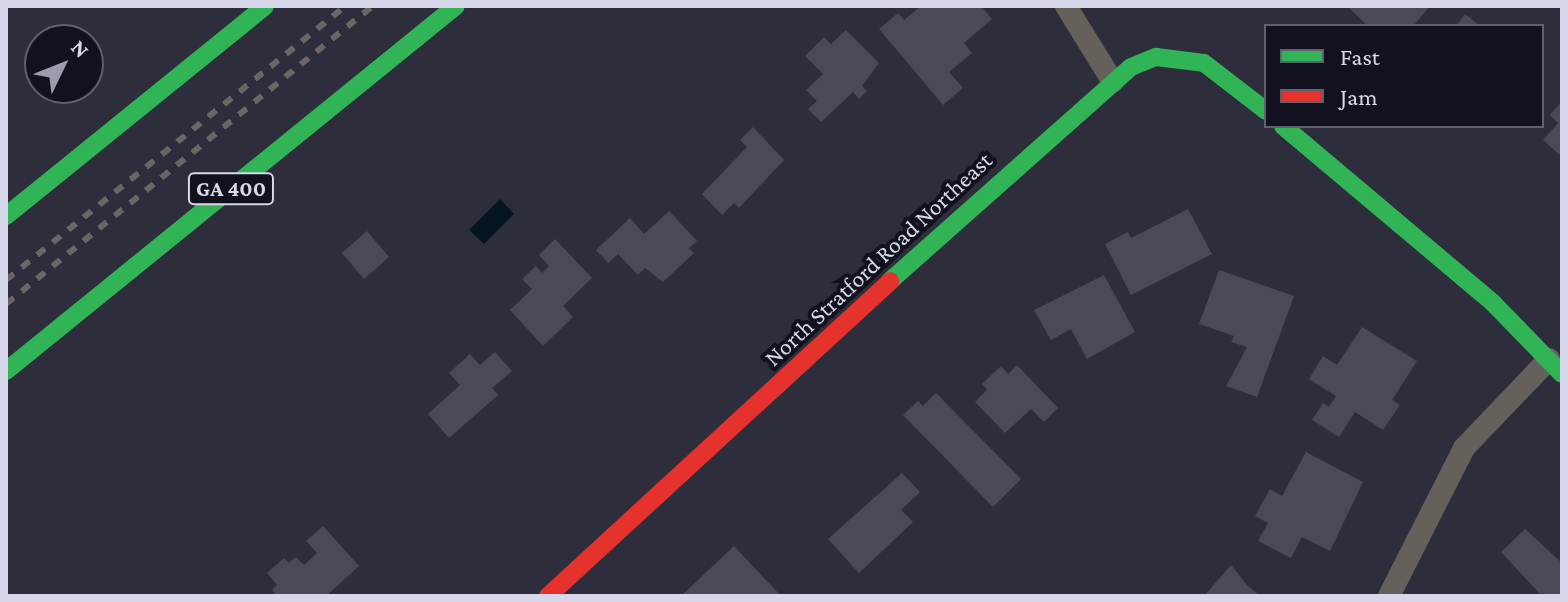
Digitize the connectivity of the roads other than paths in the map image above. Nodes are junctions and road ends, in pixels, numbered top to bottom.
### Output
1 (265, 6) edge
2 (456, 6) edge
3 (1066, 6) edge
4 (1113, 82) junction
5 (1264, 109) edge
6 (1285, 128) edge
7 (6, 216) edge
8 (1556, 367) edge
9 (6, 371) edge
10 (548, 596) edge
11 (1389, 596) edge

1 - 7 main road
2 - 9 main road, GA 400
3 - 4 street
4 - 5 main road, North Stratford Road Northeast
4 - 10 main road, North Stratford Road Northeast
6 - 8 main road
8 - 11 street

